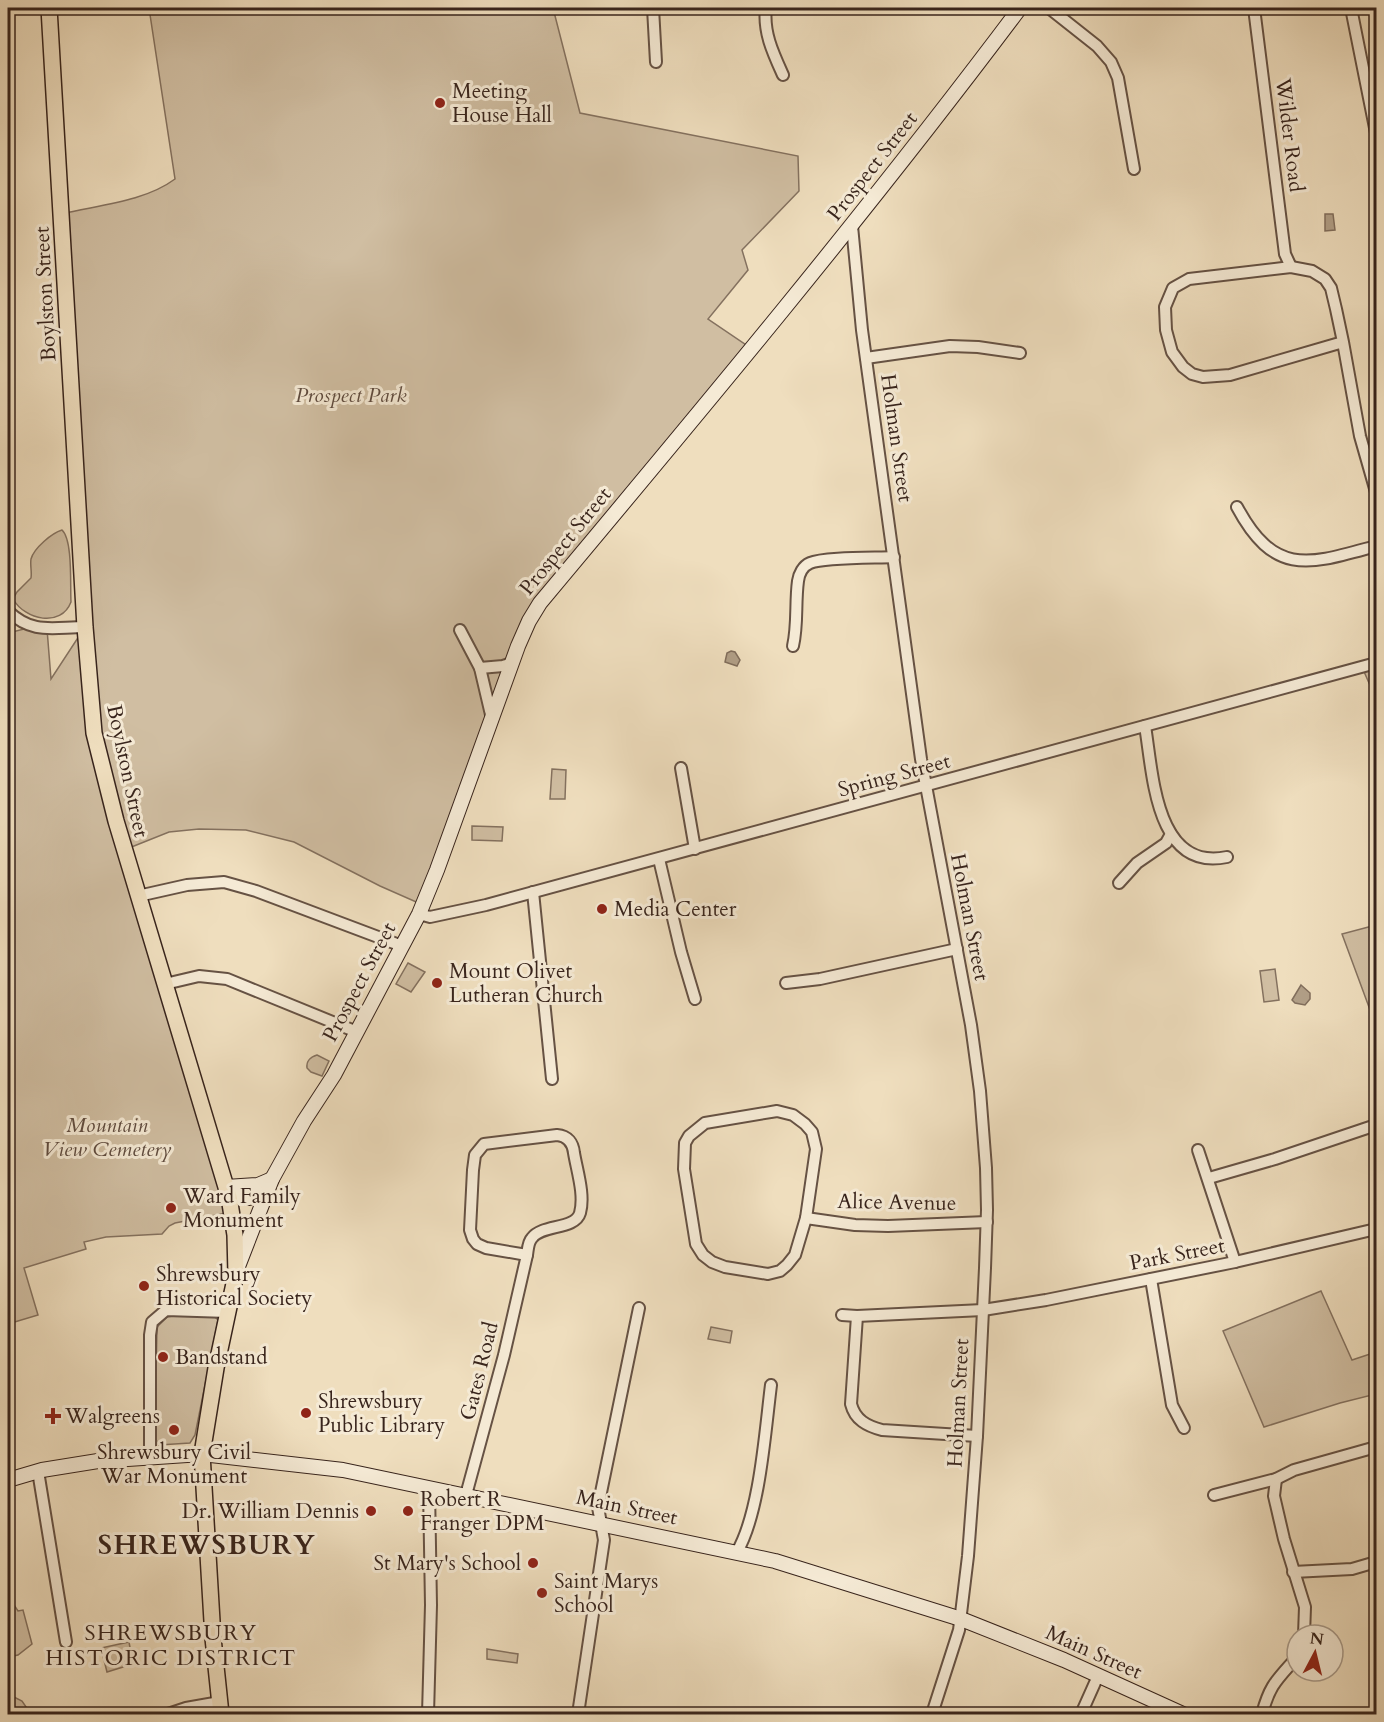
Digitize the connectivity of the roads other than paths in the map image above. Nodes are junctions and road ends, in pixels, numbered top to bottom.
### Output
1 (49, 8) edge
2 (653, 8) edge
3 (766, 8) edge
4 (1020, 8) edge
5 (1049, 8) edge
6 (1254, 8) edge
7 (1352, 8) edge
8 (656, 62) dead end
9 (783, 75) dead end
10 (1377, 133) edge
11 (1134, 169) dead end
12 (852, 226) junction
13 (835, 247) junction
14 (854, 254) junction
15 (1291, 267) junction
16 (1343, 342) junction
17 (1020, 353) dead end
18 (866, 358) junction
19 (1377, 492) edge
20 (1237, 507) dead end
21 (1377, 546) edge
22 (894, 557) junction
23 (8, 611) edge
24 (85, 627) junction
25 (460, 630) dead end
26 (793, 646) dead end
27 (512, 663) junction
28 (1377, 663) edge
29 (480, 668) junction
30 (492, 719) junction
31 (1145, 726) junction
32 (681, 768) dead end
33 (925, 787) junction
34 (1171, 834) junction
35 (695, 849) junction
36 (1227, 857) dead end
37 (659, 859) junction
38 (1119, 883) dead end
39 (533, 892) junction
40 (138, 896) junction
41 (419, 914) junction
42 (402, 946) junction
43 (957, 949) junction
44 (786, 983) dead end
45 (165, 984) junction
46 (695, 999) dead end
47 (357, 1032) junction
48 (552, 1079) dead end
49 (1377, 1125) edge
50 (1198, 1150) dead end
51 (1209, 1178) junction
52 (272, 1179) junction
53 (228, 1192) junction
54 (266, 1194) junction
55 (806, 1218) junction
56 (987, 1222) junction
57 (1377, 1228) edge
58 (527, 1255) junction
59 (1235, 1262) junction
60 (236, 1274) junction
61 (1151, 1279) junction
62 (639, 1308) dead end
63 (983, 1310) junction
64 (228, 1312) junction
65 (842, 1315) dead end
66 (857, 1316) junction
67 (771, 1385) dead end
68 (1185, 1428) dead end
69 (977, 1436) junction
70 (1377, 1447) edge
71 (202, 1454) junction
72 (150, 1458) junction
73 (8, 1471) edge
74 (38, 1471) junction
75 (1276, 1479) junction
76 (8, 1480) edge
77 (429, 1488) junction
78 (466, 1495) junction
79 (1214, 1495) dead end
80 (600, 1522) junction
81 (737, 1552) junction
82 (1377, 1562) edge
83 (1293, 1572) junction
84 (961, 1619) junction
85 (1304, 1623) edge
86 (66, 1641) dead end
87 (1285, 1669) edge
88 (1098, 1676) junction
89 (220, 1708) edge
90 (168, 1714) edge
91 (428, 1714) edge
92 (578, 1714) edge
93 (932, 1714) edge
94 (1081, 1714) edge
95 (1184, 1714) edge
96 (1262, 1714) edge

1 - 24 main road, Boylston Street
2 - 8 street
3 - 9 street
4 - 12 street, Prospect Street
5 - 11 street
6 - 15 street, Wilder Road
7 - 10 street
12 - 13 street, Prospect Street
12 - 14 street, Holman Street
13 - 14 street
13 - 27 street, Prospect Street
14 - 18 street, Holman Street
15 - 16 street
15 - 16 street
16 - 19 street
17 - 18 street
18 - 22 street, Holman Street
20 - 21 street
22 - 26 street
22 - 33 street, Holman Street
23 - 24 street
24 - 40 main road, Boylston Street
25 - 29 street
27 - 29 street
27 - 30 street, Prospect Street
28 - 31 street, Spring Street
29 - 30 street
30 - 41 street, Prospect Street
31 - 33 street, Spring Street
31 - 34 street
32 - 35 street
33 - 35 street, Spring Street
33 - 43 street, Holman Street
34 - 36 street
34 - 38 street
35 - 37 street, Spring Street
37 - 39 street, Spring Street
37 - 46 street
39 - 41 street, Spring Street
39 - 48 street
40 - 42 street
40 - 45 main road, Boylston Street
41 - 42 street, Prospect Street
42 - 47 street, Prospect Street
43 - 44 street
43 - 56 street, Holman Street
45 - 47 street
45 - 53 main road, Boylston Street
47 - 52 street, Prospect Street
49 - 51 street
50 - 51 street
51 - 59 street
52 - 53 street
52 - 54 street, Prospect Street
53 - 54 street
53 - 60 main road, Boylston Street
54 - 60 street, Prospect Street
55 - 55 street
55 - 56 street, Alice Avenue
56 - 63 street, Holman Street
57 - 59 street, Park Street
58 - 58 street, Gates Road
58 - 78 street, Gates Road
59 - 61 street, Park Street
60 - 64 main road, Boylston Street
61 - 63 street, Park Street
61 - 68 street
62 - 80 street
63 - 66 street, Park Street
63 - 69 street, Holman Street
64 - 71 main road, Boylston Street
64 - 72 street
65 - 66 street, Park Street
66 - 69 street
67 - 81 street
69 - 84 street, Holman Street
70 - 75 street
71 - 72 street, Main Street
71 - 77 street, Main Street
71 - 89 main road, Boylston Street
72 - 74 street, Main Street
73 - 74 street, Main Street
74 - 76 street, Main Street
74 - 86 street
75 - 79 street
75 - 83 street
77 - 78 street, Main Street
77 - 91 street
78 - 80 street, Main Street
80 - 81 street, Main Street
80 - 92 street
81 - 84 street, Main Street
82 - 83 street
83 - 85 street
84 - 88 street, Main Street
84 - 93 street, Holman Street
87 - 96 street
88 - 94 street
88 - 95 street, Main Street
89 - 90 street

